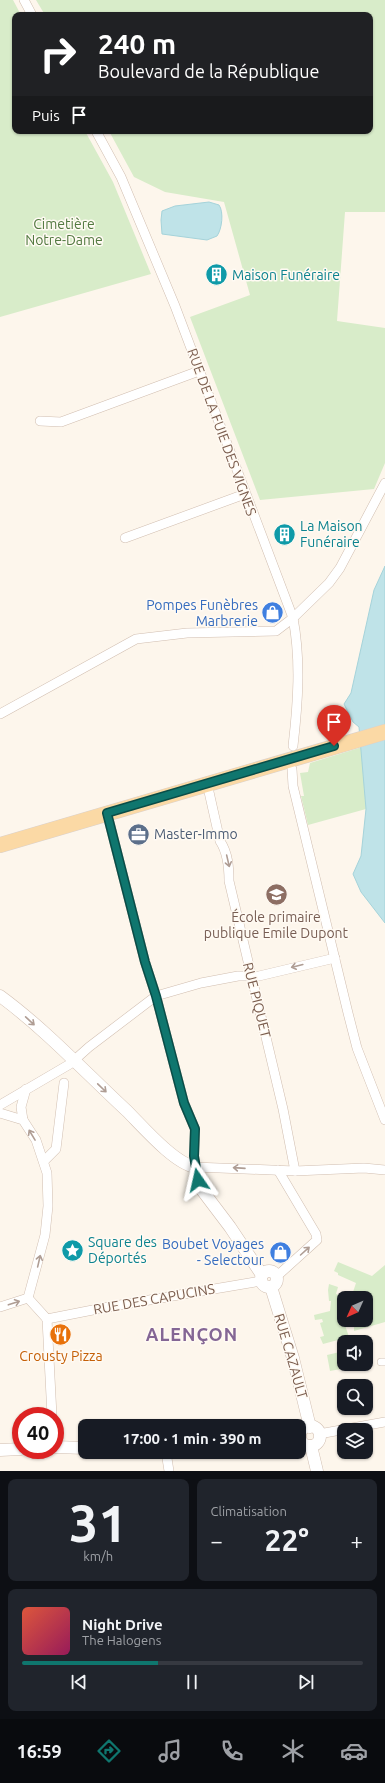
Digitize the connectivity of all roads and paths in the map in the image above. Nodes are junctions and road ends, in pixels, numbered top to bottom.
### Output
1 (24, 0) edge
2 (30, 12) edge
3 (98, 134) edge
4 (199, 370) junction
5 (40, 421) dead end
6 (385, 483) edge
7 (245, 494) junction
8 (125, 538) dead end
9 (293, 618) junction
10 (0, 714) edge
11 (385, 732) edge
12 (293, 746) dead end
13 (292, 769) dead end
14 (207, 783) junction
15 (107, 813) junction
16 (0, 845) edge
17 (335, 958) junction
18 (251, 976) junction
19 (0, 996) edge
20 (156, 996) junction
21 (74, 1061) junction
22 (64, 1083) dead end
23 (26, 1089) junction
24 (0, 1104) edge
25 (0, 1113) edge
26 (23, 1120) junction
27 (385, 1120) edge
28 (44, 1161) junction
29 (195, 1167) junction
30 (278, 1170) junction
31 (385, 1170) edge
32 (295, 1171) junction
33 (267, 1280) junction
34 (28, 1298) junction
35 (0, 1308) edge
36 (48, 1319) junction
37 (52, 1407) edge
38 (385, 1422) edge
39 (306, 1430) edge
40 (315, 1430) junction
41 (306, 1444) edge
42 (311, 1446) junction
43 (64, 1447) edge
44 (78, 1448) edge
45 (12, 1449) edge
46 (0, 1450) edge
47 (167, 1459) edge
48 (169, 1471) edge
49 (317, 1471) edge

1 - 2 street
3 - 4 street, RUE DE LA FUIE DES VIGNES
4 - 5 street
4 - 7 street, RUE DE LA FUIE DES VIGNES
6 - 9 street
7 - 8 street
7 - 9 street, RUE DE LA FUIE DES VIGNES
9 - 10 street
9 - 12 street, RUE DE LA FUIE DES VIGNES
11 - 14 main road
13 - 17 street
14 - 15 main road
14 -> 18 street, RUE PIQUET
15 - 16 main road
15 - 20 street
17 -> 18 street
17 - 27 street
18 - 20 street
18 - 32 street, RUE PIQUET
19 -> 21 street
20 - 21 street
20 - 29 street
21 - 23 street
21 -> 29 street
22 - 28 street
23 - 24 street
23 - 26 street
25 - 26 street
28 -> 26 street
34 -> 28 street
30 -> 29 street
29 - 33 street, RUE CAZAULT
30 - 32 street
33 -> 30 street
31 - 32 street
33 - 36 street, RUE DES CAPUCINS
33 - 40 street, RUE CAZAULT
35 -> 34 street
34 - 36 street
36 - 37 street
38 - 40 street
39 - 40 street
40 - 42 street
41 - 42 street
42 - 49 street
43 - 44 street
45 - 46 street
47 - 48 street

